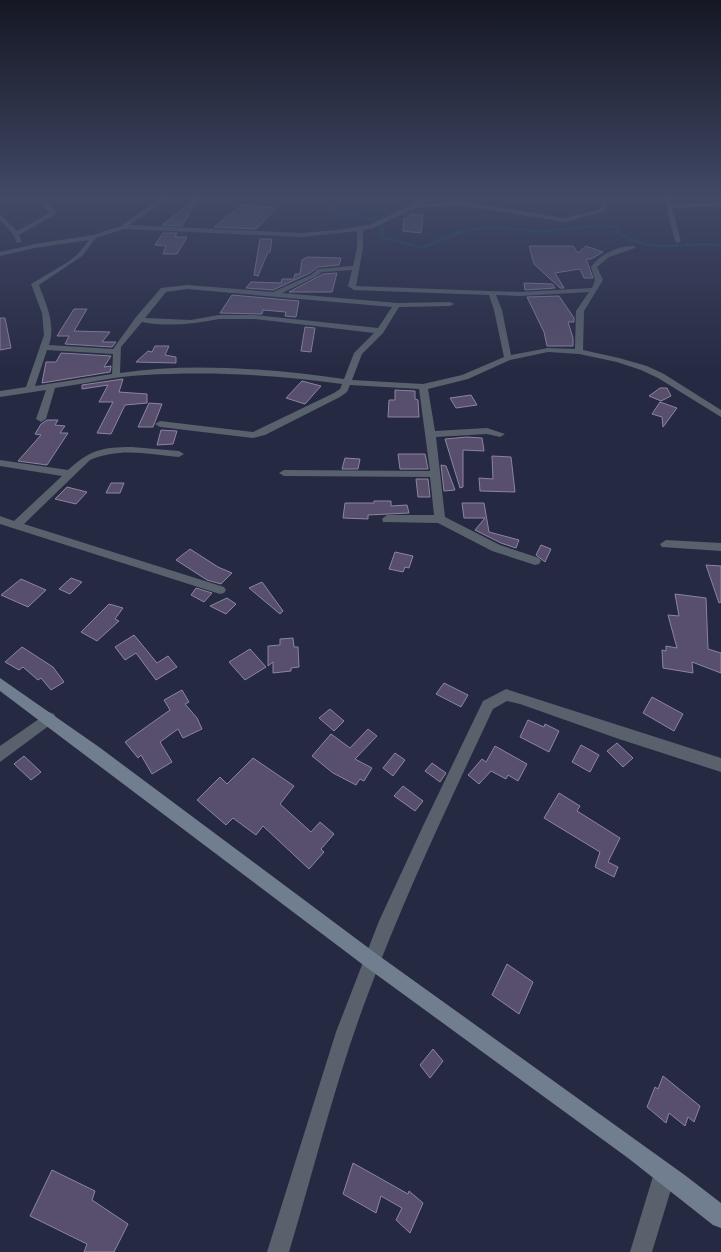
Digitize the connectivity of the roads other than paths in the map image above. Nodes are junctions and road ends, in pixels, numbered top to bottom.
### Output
1 (78, 256) edge
2 (358, 256) edge
3 (605, 256) edge
4 (356, 268) junction
5 (402, 290) junction
6 (593, 290) junction
7 (492, 293) junction
8 (275, 294) junction
9 (450, 304) dead end
10 (401, 305) junction
11 (139, 320) junction
12 (380, 330) junction
13 (45, 347) junction
14 (116, 352) junction
15 (579, 352) junction
16 (508, 358) junction
17 (116, 375) junction
18 (346, 382) junction
19 (51, 386) junction
20 (423, 387) junction
21 (30, 389) junction
22 (0, 394) edge
23 (721, 414) edge
24 (40, 419) dead end
25 (160, 424) dead end
26 (431, 434) junction
27 (500, 434) dead end
28 (179, 454) dead end
29 (0, 463) edge
30 (284, 473) dead end
31 (71, 474) junction
32 (436, 474) junction
33 (440, 518) junction
34 (387, 519) dead end
35 (0, 520) edge
36 (16, 526) junction
37 (666, 544) dead end
38 (721, 547) edge
39 (534, 561) dead end
40 (220, 590) dead end
41 (0, 684) edge
42 (49, 718) junction
43 (0, 755) edge
44 (721, 765) edge
45 (372, 960) junction
46 (665, 1172) junction
47 (721, 1217) edge
48 (278, 1252) edge
49 (641, 1252) edge

1 - 13 street
2 - 4 street
3 - 6 street
4 - 5 street
4 - 8 street
5 - 7 street
5 - 10 street
6 - 7 street
6 - 15 street
7 - 16 street
8 - 10 street
8 - 11 street
9 - 10 street
10 - 12 street
11 - 12 street
11 - 14 street
12 - 18 street
13 - 14 street
13 - 21 street
14 - 17 street
15 - 16 street
15 - 23 street
16 - 20 street
17 - 18 street
17 - 19 street
18 - 20 street
18 - 25 street
19 - 21 street
19 - 24 street
20 - 26 street
21 - 22 street
26 - 27 street
26 - 32 street
28 - 31 street
29 - 31 street
30 - 32 street
31 - 36 street
32 - 33 street
33 - 34 street
33 - 39 street
35 - 36 street
36 - 40 street
37 - 38 street
41 - 42 street
42 - 43 street
42 - 45 street
44 - 45 street
45 - 46 street
45 - 48 street
46 - 47 street
46 - 49 street

